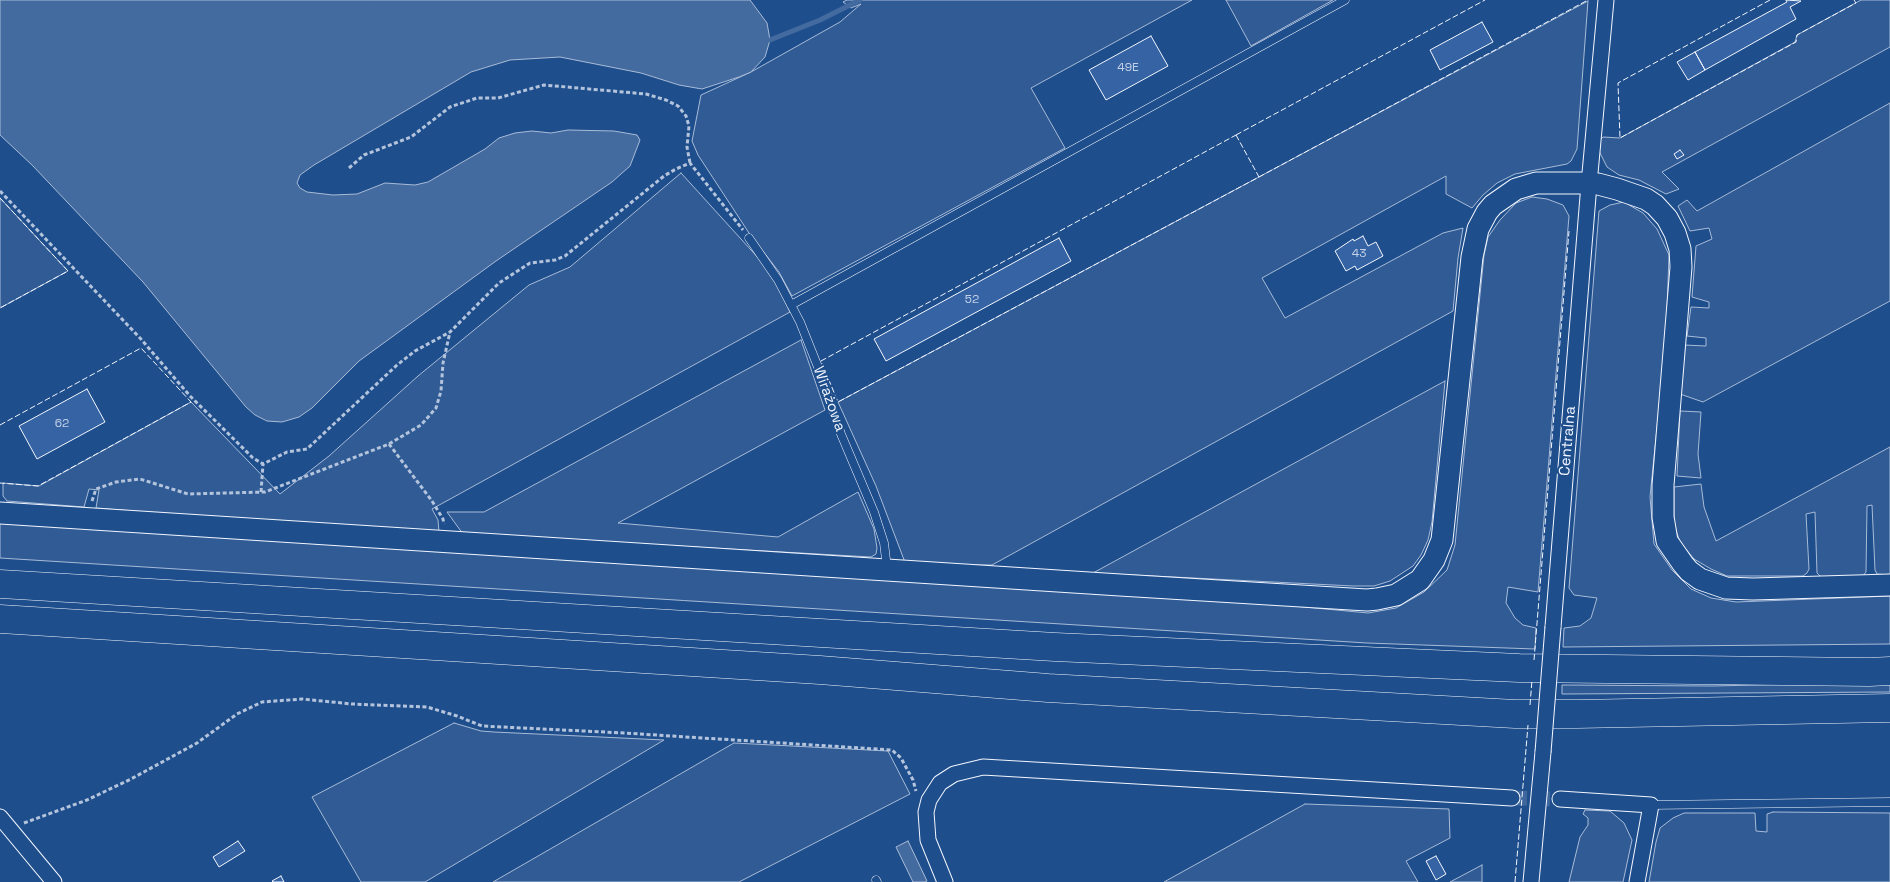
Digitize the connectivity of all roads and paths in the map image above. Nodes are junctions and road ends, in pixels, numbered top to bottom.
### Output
1 (1345, 0) edge
2 (1606, 0) edge
3 (690, 163) junction
4 (349, 168) dead end
5 (1589, 184) junction
6 (0, 191) edge
7 (749, 238) joint
8 (791, 305) junction
9 (450, 332) junction
10 (389, 444) junction
11 (263, 464) junction
12 (261, 492) junction
13 (0, 513) edge
14 (89, 519) junction
15 (447, 542) junction
16 (888, 570) junction
17 (0, 584) edge
18 (1890, 585) edge
19 (0, 618) edge
20 (1890, 671) edge
21 (1890, 708) edge
22 (1512, 798) tunnel mouth
23 (1560, 799) tunnel mouth
24 (1890, 802) edge
25 (1651, 805) junction
26 (925, 823) junction
27 (3, 827) edge
28 (54, 882) edge
29 (945, 882) edge
30 (1531, 882) edge
31 (1637, 882) edge

1 - 8 lane
2 - 5 street, Centralna
3 - 4 path
3 - 7 path
3 - 9 path
5 - 16 street
5 - 18 street
5 - 30 street, Centralna, bridge
6 - 11 path
7 - 8 lane, Wirażowa
8 - 16 lane, Wirażowa
9 - 10 path
9 - 11 path
10 - 12 path
10 - 15 path
11 - 12 path
12 - 14 path
13 - 14 street
14 - 15 street
15 - 16 street
17 - 20 highway
19 - 21 highway
22 - 26 street
23 - 25 street
24 - 25 lane
25 - 31 street
26 - 27 path
26 - 29 street
27 - 28 street

